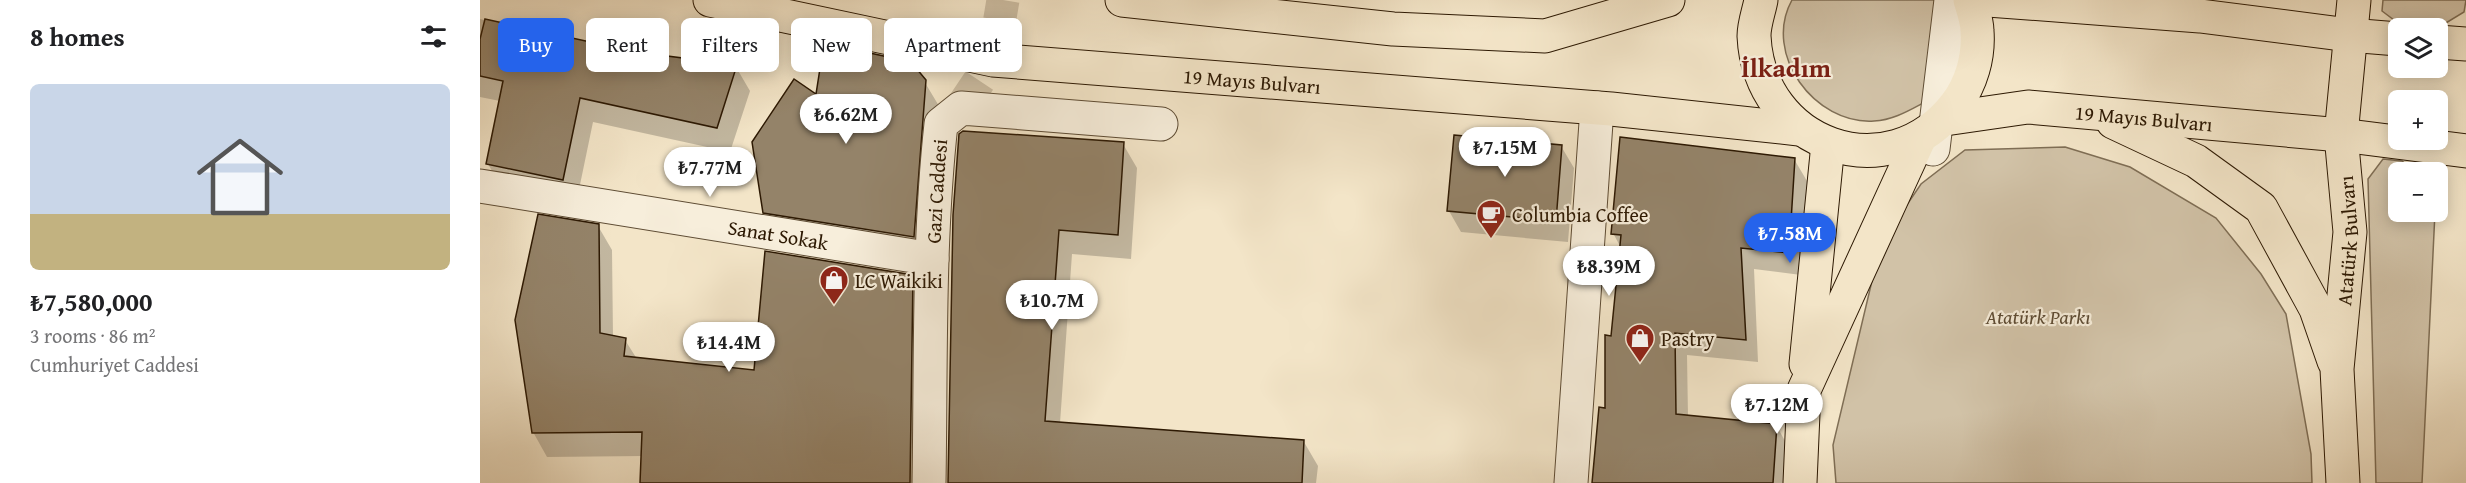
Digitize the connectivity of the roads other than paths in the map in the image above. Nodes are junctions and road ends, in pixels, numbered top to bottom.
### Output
1 (710, 0) edge
2 (1122, 0) edge
3 (1668, 0) edge
4 (1761, 0) edge
5 (1951, 0) edge
6 (1971, 0) edge
7 (1988, 0) edge
8 (2000, 0) edge
9 (2354, 0) edge
10 (2200, 8) edge
11 (2349, 35) junction
12 (2388, 38) edge
13 (2448, 43) edge
14 (2466, 44) edge
15 (1597, 108) junction
16 (2098, 114) junction
17 (1161, 124) dead end
18 (1799, 129) junction
19 (1933, 132) junction
20 (2341, 135) junction
21 (1827, 144) junction
22 (2466, 151) edge
23 (480, 186) edge
24 (932, 259) junction
25 (2337, 369) junction
26 (1804, 390) junction
27 (929, 483) edge
28 (1571, 483) edge
29 (1800, 483) edge
30 (2343, 483) edge

1 - 15 main road, 19 Mayıs Bulvarı
2 - 3 main road
4 - 18 main road
5 - 19 street
6 - 19 main road
7 - 8 main road
8 - 10 main road
9 - 11 main road, Atatürk Bulvarı
10 - 11 main road
11 - 12 main road
11 - 20 main road, Atatürk Bulvarı
13 - 14 main road
15 - 18 main road, 19 Mayıs Bulvarı
15 - 28 street
16 - 19 main road, 19 Mayıs Bulvarı
16 - 20 main road, 19 Mayıs Bulvarı
16 - 25 main road
17 - 24 street, Gazi Caddesi
18 - 21 main road, 19 Mayıs Bulvarı
19 - 21 main road, 19 Mayıs Bulvarı
19 - 26 main road
20 - 22 main road, 19 Mayıs Bulvarı
20 - 25 main road, Atatürk Bulvarı
21 - 26 main road
23 - 24 street, Sanat Sokak
24 - 27 street, Gazi Caddesi
25 - 30 main road, Atatürk Bulvarı
26 - 29 main road

